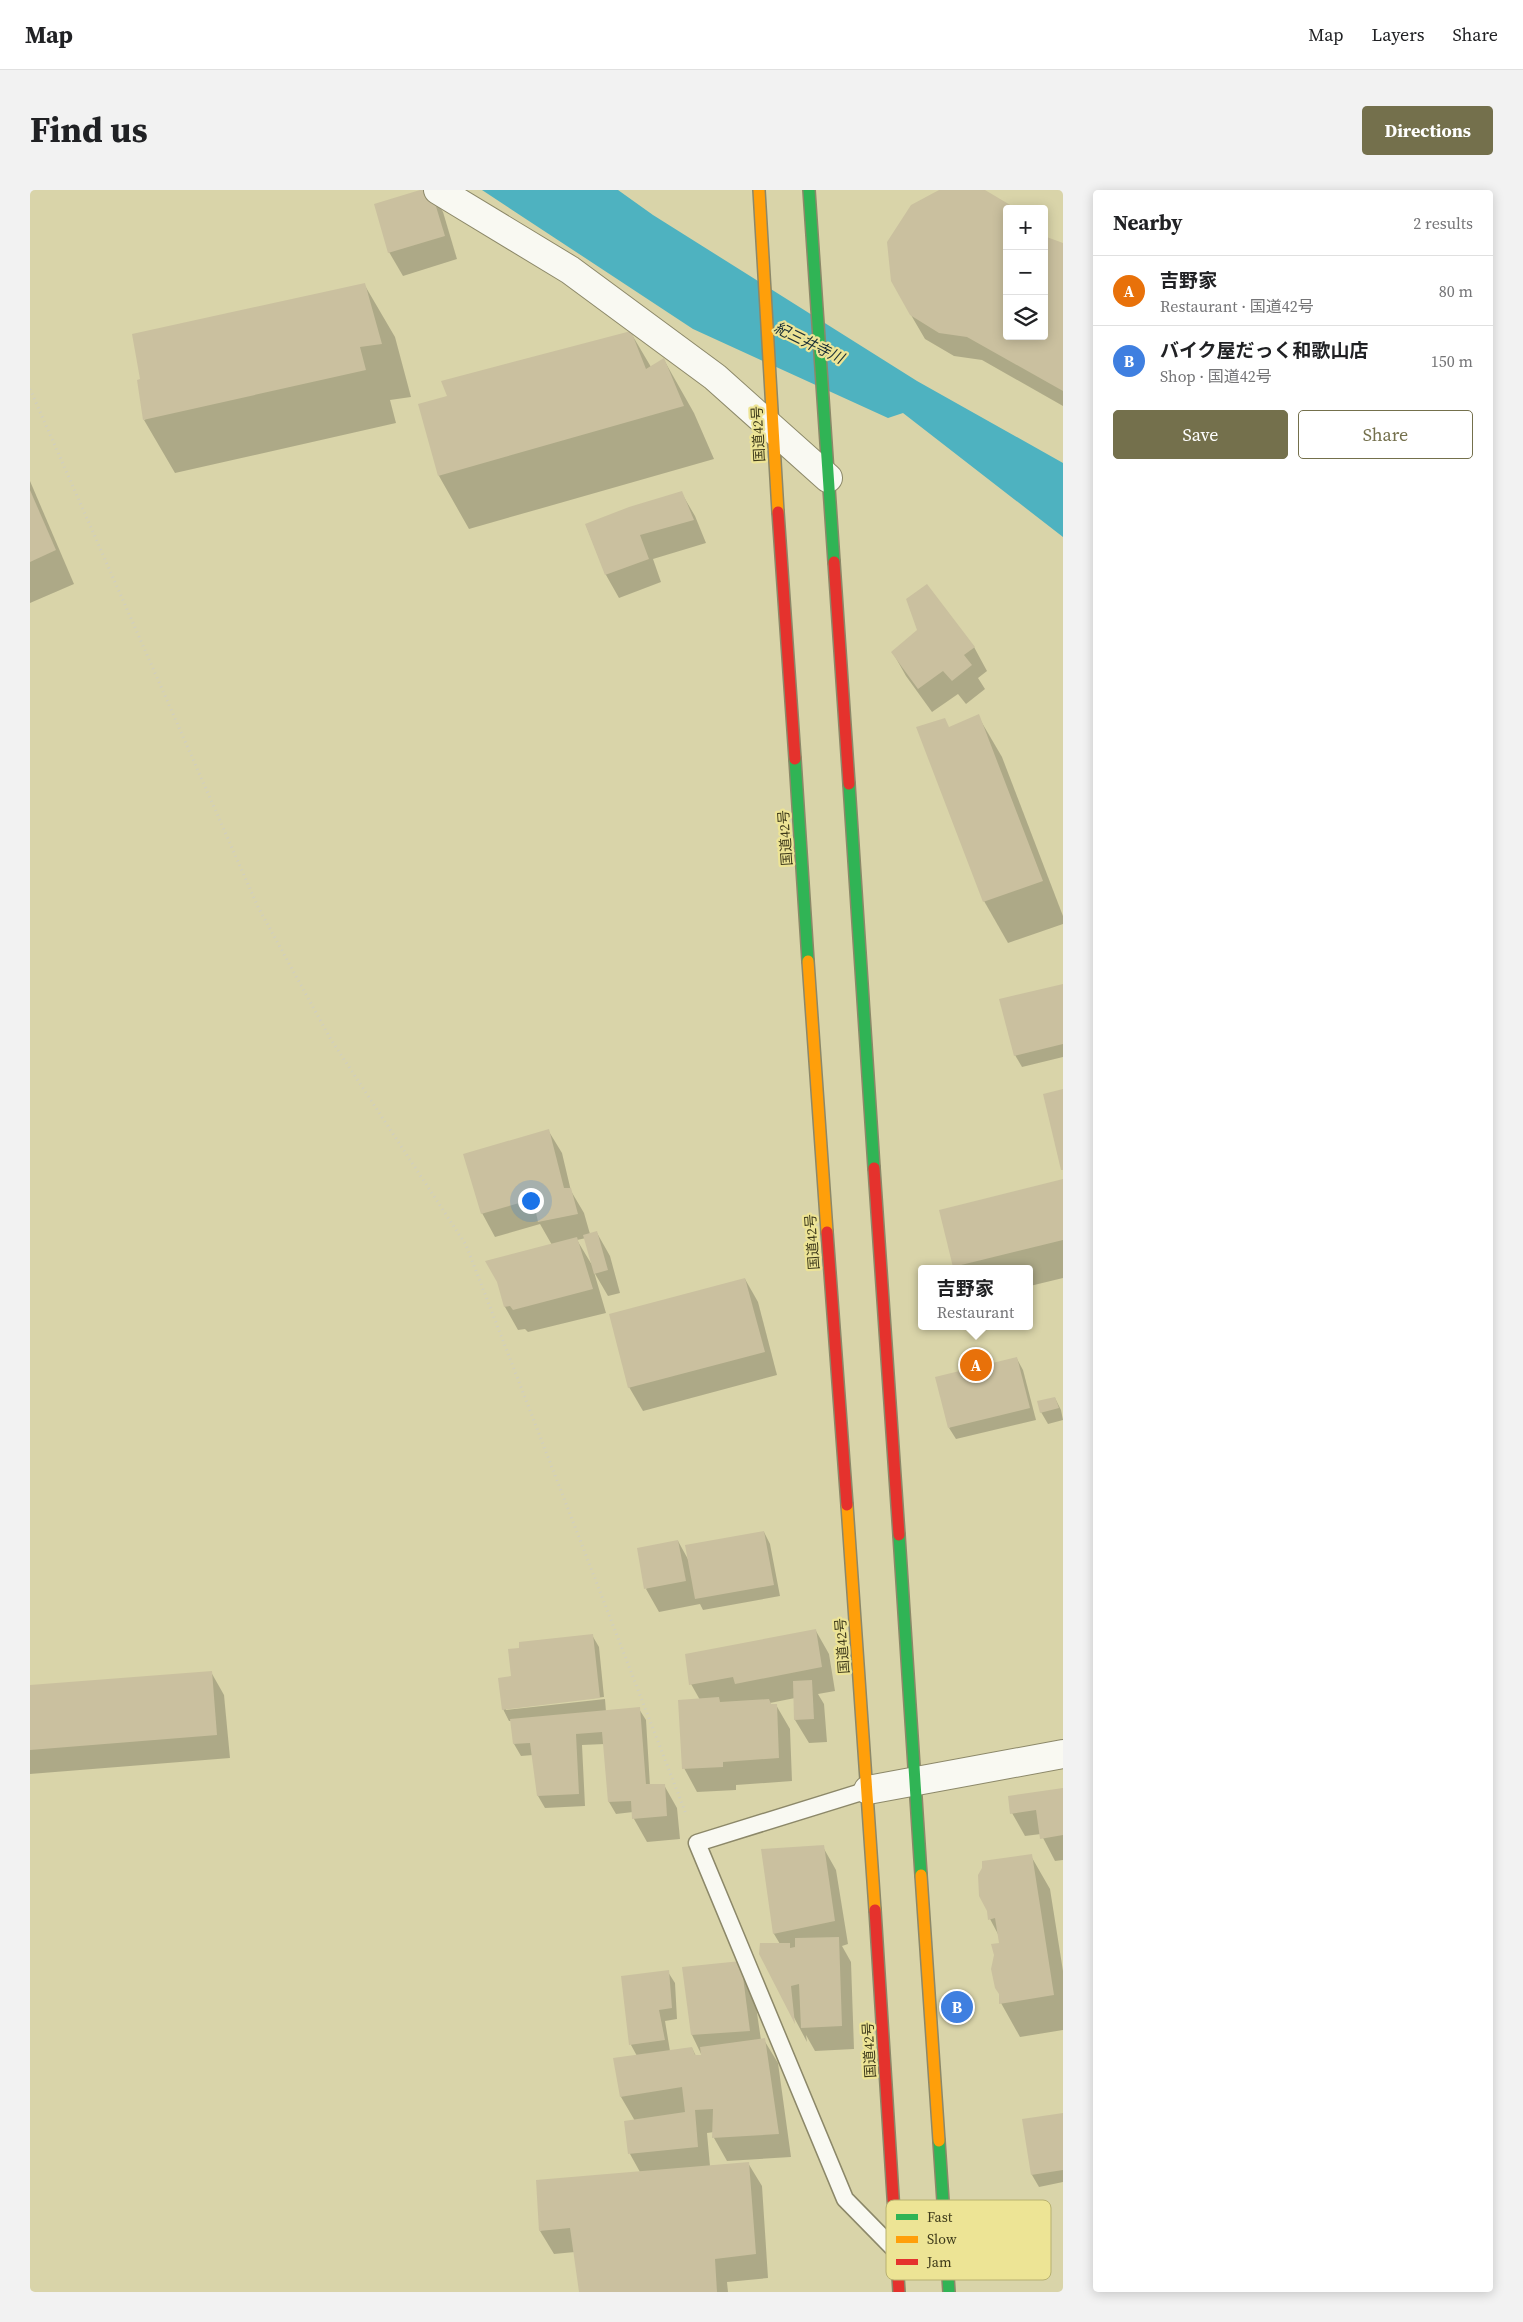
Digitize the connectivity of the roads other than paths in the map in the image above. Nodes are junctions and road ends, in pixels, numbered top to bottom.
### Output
1 (438, 190) edge
2 (759, 190) edge
3 (809, 190) edge
4 (772, 426) junction
5 (828, 478) junction
6 (1063, 1754) edge
7 (916, 1780) junction
8 (868, 1790) junction
9 (893, 2200) edge
10 (943, 2200) edge
11 (886, 2241) edge

1 - 4 street
2 - 4 highway, 国道42号
3 - 5 highway
4 - 5 street
4 - 8 highway, 国道42号
5 - 7 highway
6 - 7 street
7 - 8 street
7 - 10 highway
8 - 9 highway, 国道42号
8 - 11 lane

